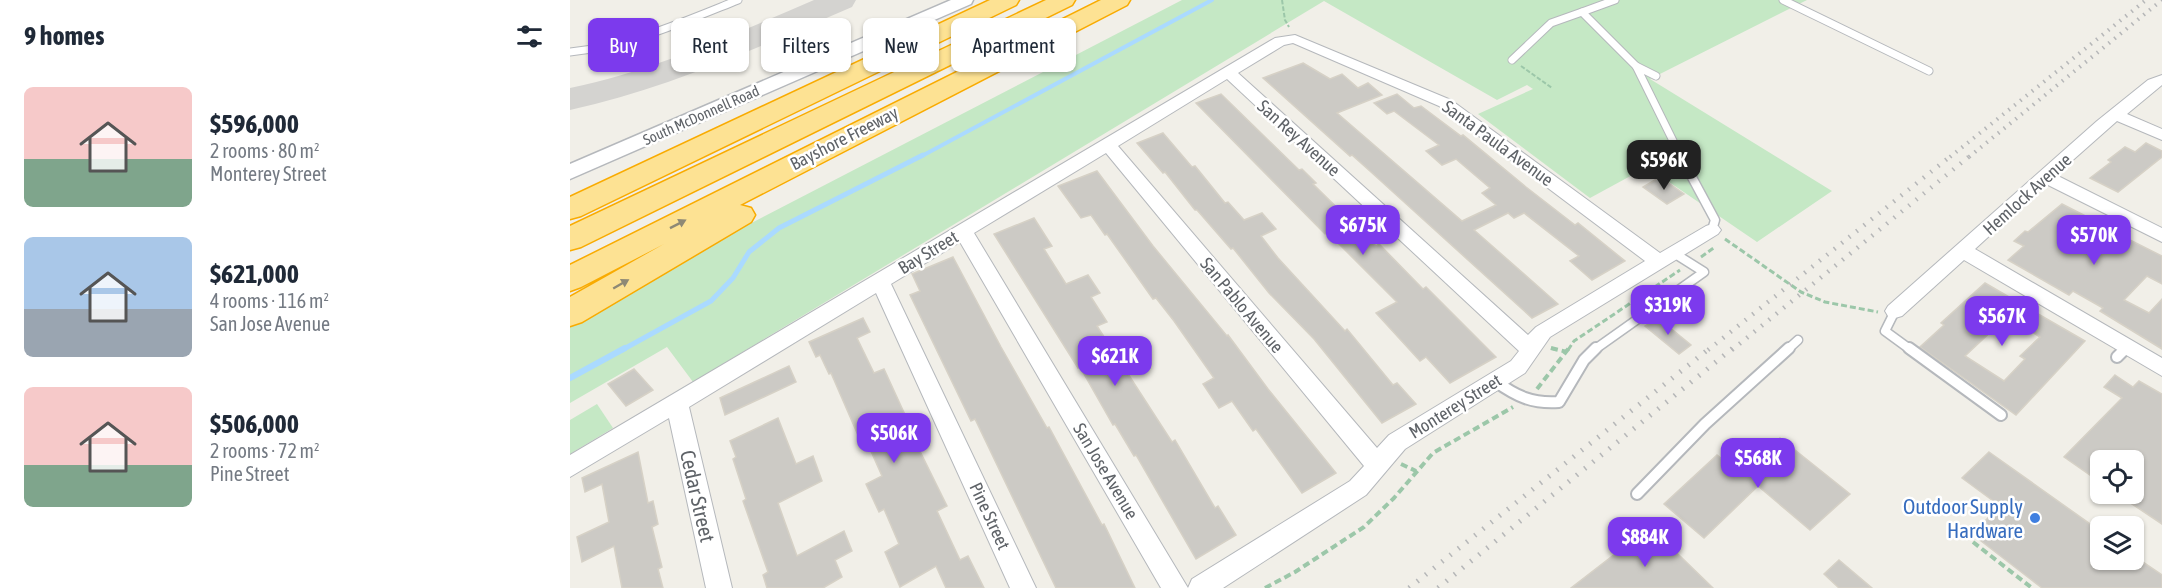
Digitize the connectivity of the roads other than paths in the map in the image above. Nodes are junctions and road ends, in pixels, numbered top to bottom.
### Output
1 (738, 0) edge
2 (965, 0) edge
3 (1008, 0) edge
4 (1017, 0) edge
5 (1064, 0) edge
6 (1119, 0) edge
7 (1615, 0) edge
8 (1783, 0) edge
9 (1582, 12) junction
10 (1076, 22) edge
11 (1292, 39) joint
12 (570, 52) edge
13 (1512, 60) road end
14 (1636, 66) junction
15 (1929, 71) dead end
16 (977, 72) edge
17 (984, 72) edge
18 (1228, 72) junction
19 (1656, 76) dead end
20 (2162, 80) edge
21 (2116, 115) junction
22 (2162, 135) edge
23 (1107, 144) junction
24 (570, 172) edge
25 (2046, 177) junction
26 (570, 194) edge
27 (570, 209) edge
28 (1712, 230) joint
29 (963, 231) junction
30 (2162, 236) edge
31 (570, 238) edge
32 (1964, 251) junction
33 (1666, 257) junction
34 (570, 279) edge
35 (880, 281) junction
36 (1895, 311) joint
37 (570, 313) edge
38 (1798, 340) dead end
39 (1530, 349) junction
40 (2162, 368) edge
41 (1495, 381) junction
42 (677, 403) junction
43 (2001, 415) dead end
44 (1377, 465) junction
45 (570, 467) edge
46 (1636, 494) dead end
47 (719, 588) edge
48 (1023, 588) edge
49 (1175, 588) edge
50 (1201, 588) edge

1 - 12 lane
2 - 24 street, South McDonnell Road
3 - 26 highway
3 - 27 highway
4 - 31 highway
5 - 31 highway, Bayshore Freeway
6 - 10 highway, Bayshore Freeway
7 - 9 lane
8 - 15 lane
9 - 13 lane
9 - 14 lane
11 - 18 street, Bay Street
11 - 33 street, Santa Paula Avenue
14 - 19 lane
14 - 28 lane
34 -> 16 highway, Bayshore Freeway
37 -> 17 highway
18 - 23 street, Bay Street
18 - 39 street, San Rey Avenue
20 - 21 street, Hemlock Avenue
21 - 22 street
21 - 25 street, Hemlock Avenue
23 - 29 street, Bay Street
23 - 44 street, San Pablo Avenue
25 - 30 street
25 - 32 street, Hemlock Avenue
28 - 33 street, Monterey Street
29 - 35 street, Bay Street
29 - 49 street, San Jose Avenue
32 - 36 street, Hemlock Avenue
32 - 40 street
33 - 39 street, Monterey Street
33 - 41 lane
35 - 42 street, Bay Street
35 - 48 street, Pine Street
36 - 43 lane
38 - 46 lane
39 - 41 street, Monterey Street
41 - 44 street, Monterey Street
42 - 45 street, Bay Street
42 - 47 street, Cedar Street
44 - 50 street, Monterey Street

